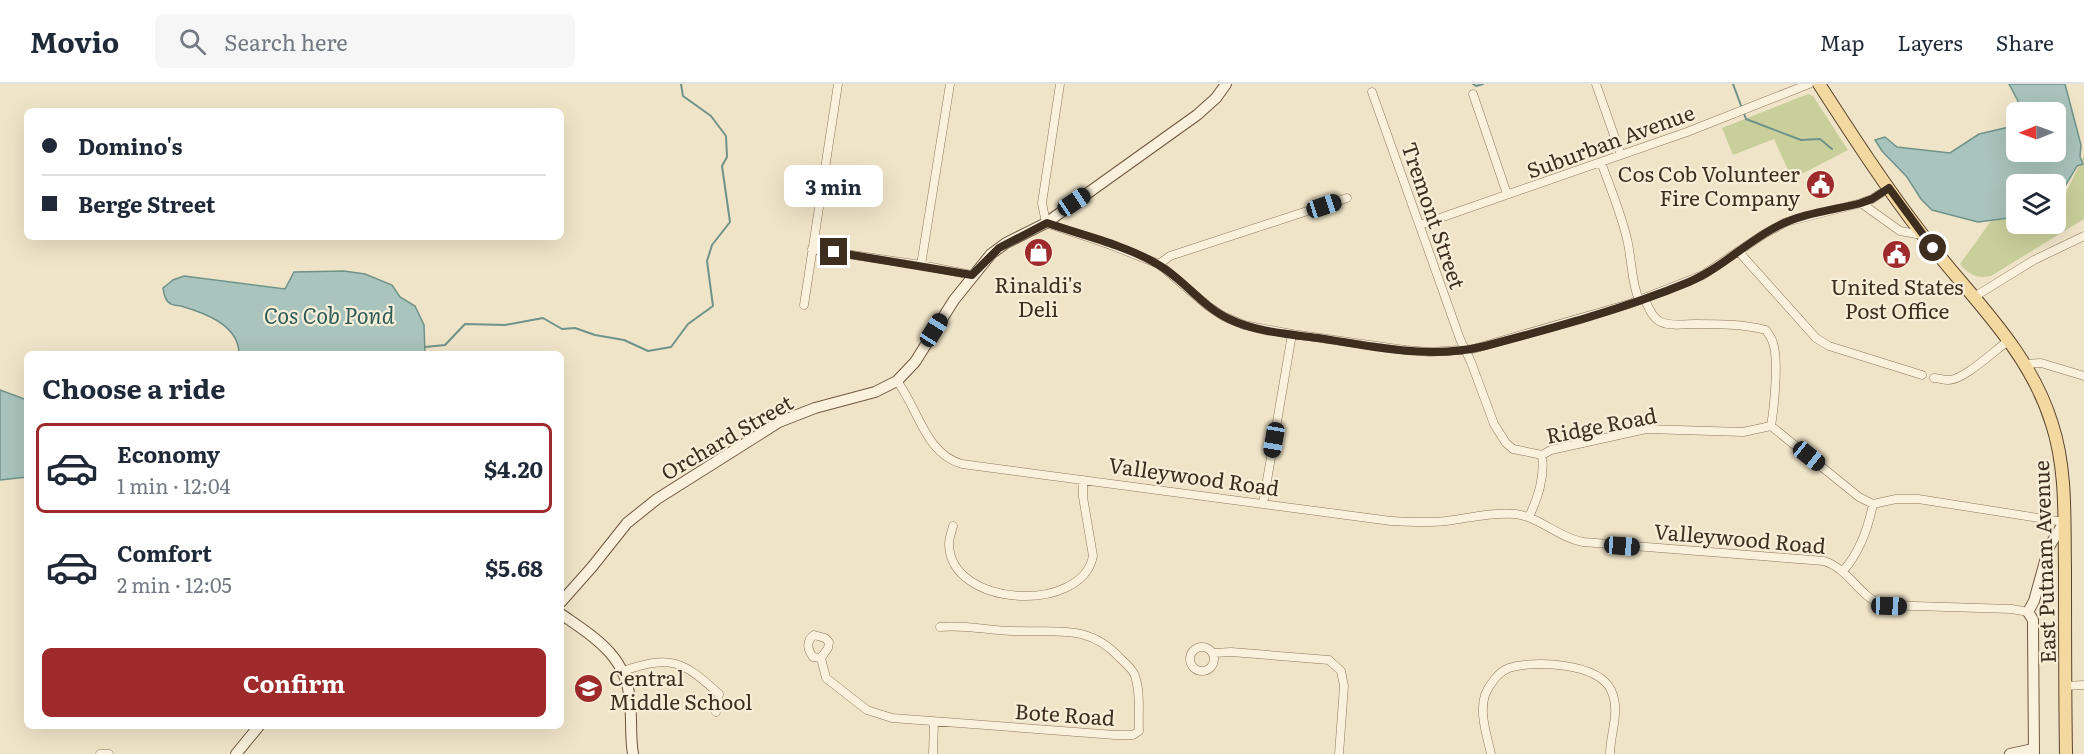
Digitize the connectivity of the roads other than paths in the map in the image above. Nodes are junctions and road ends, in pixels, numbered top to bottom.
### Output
1 (838, 84) edge
2 (950, 84) edge
3 (1060, 84) edge
4 (1226, 84) edge
5 (1596, 84) edge
6 (1809, 84) edge
7 (1819, 84) edge
8 (1372, 92) dead end
9 (1473, 94) dead end
10 (1621, 155) junction
11 (1601, 162) junction
12 (1889, 188) junction
13 (1507, 195) junction
14 (1347, 198) dead end
15 (1861, 203) junction
16 (1047, 223) junction
17 (1420, 225) junction
18 (1922, 235) junction
19 (2084, 236) edge
20 (812, 249) junction
21 (1739, 252) junction
22 (1159, 264) junction
23 (921, 265) junction
24 (972, 275) junction
25 (1974, 297) junction
26 (1642, 299) junction
27 (804, 305) dead end
28 (1292, 334) junction
29 (2008, 340) junction
30 (1465, 350) junction
31 (2024, 364) junction
32 (1922, 375) dead end
33 (2084, 376) edge
34 (1934, 378) dead end
35 (897, 381) junction
36 (1771, 426) junction
37 (1542, 455) junction
38 (1083, 480) junction
39 (1263, 504) junction
40 (1873, 504) junction
41 (1529, 518) junction
42 (2064, 522) junction
43 (953, 526) dead end
44 (1843, 571) junction
45 (564, 599) edge
46 (2028, 612) junction
47 (564, 616) edge
48 (940, 627) dead end
49 (1214, 653) dead end
50 (821, 658) dead end
51 (623, 671) junction
52 (2084, 685) edge
53 (2065, 686) junction
54 (716, 712) dead end
55 (934, 722) junction
56 (258, 729) edge
57 (2034, 751) edge
58 (100, 754) edge
59 (109, 754) edge
60 (237, 754) edge
61 (633, 754) edge
62 (933, 754) edge
63 (1339, 754) edge
64 (1491, 754) edge
65 (1610, 754) edge
66 (2010, 754) edge
67 (2066, 754) edge

1 - 20 street
2 - 23 street
3 - 16 street
4 - 16 street, Orchard Street
5 - 10 street
6 - 10 street, Suburban Avenue
7 - 12 main road, East Putnam Avenue
8 - 17 street, Tremont Street
9 - 13 street
10 - 11 street, Suburban Avenue
11 - 13 street, Suburban Avenue
11 - 26 street
12 - 15 street
12 - 18 main road, East Putnam Avenue
13 - 17 street, Suburban Avenue
14 - 22 street
15 - 18 street
15 - 21 street
16 - 22 street
16 - 24 street, Orchard Street
17 - 30 street, Tremont Street
18 - 25 main road, East Putnam Avenue
19 - 25 street
20 - 23 street
20 - 27 street
21 - 26 street
21 - 32 street
22 - 28 street
23 - 24 street
24 - 35 street, Orchard Street
25 - 29 main road, East Putnam Avenue
26 - 30 street
26 - 36 street
28 - 30 street
28 - 39 street
29 - 31 main road, East Putnam Avenue
29 - 34 street
30 - 37 street, Ridge Road
31 - 33 street
31 - 42 main road, East Putnam Avenue
35 - 38 street, Valleywood Road
35 - 45 street, Orchard Street
36 - 37 street, Ridge Road
36 - 40 street
37 - 41 street
38 - 39 street, Valleywood Road
38 - 43 street
39 - 41 street, Valleywood Road
40 - 42 street
40 - 44 street, Valleywood Road
41 - 44 street, Valleywood Road
42 - 46 street
42 - 53 main road, East Putnam Avenue
44 - 46 street, Valleywood Road
46 - 57 street
47 - 51 street
48 - 55 street, Bote Road
49 - 63 street
50 - 55 street, Bote Road
51 - 54 street
51 - 61 street
52 - 53 street
53 - 67 main road, East Putnam Avenue
55 - 62 street
56 - 60 street
57 - 66 street
58 - 59 street
64 - 65 street

